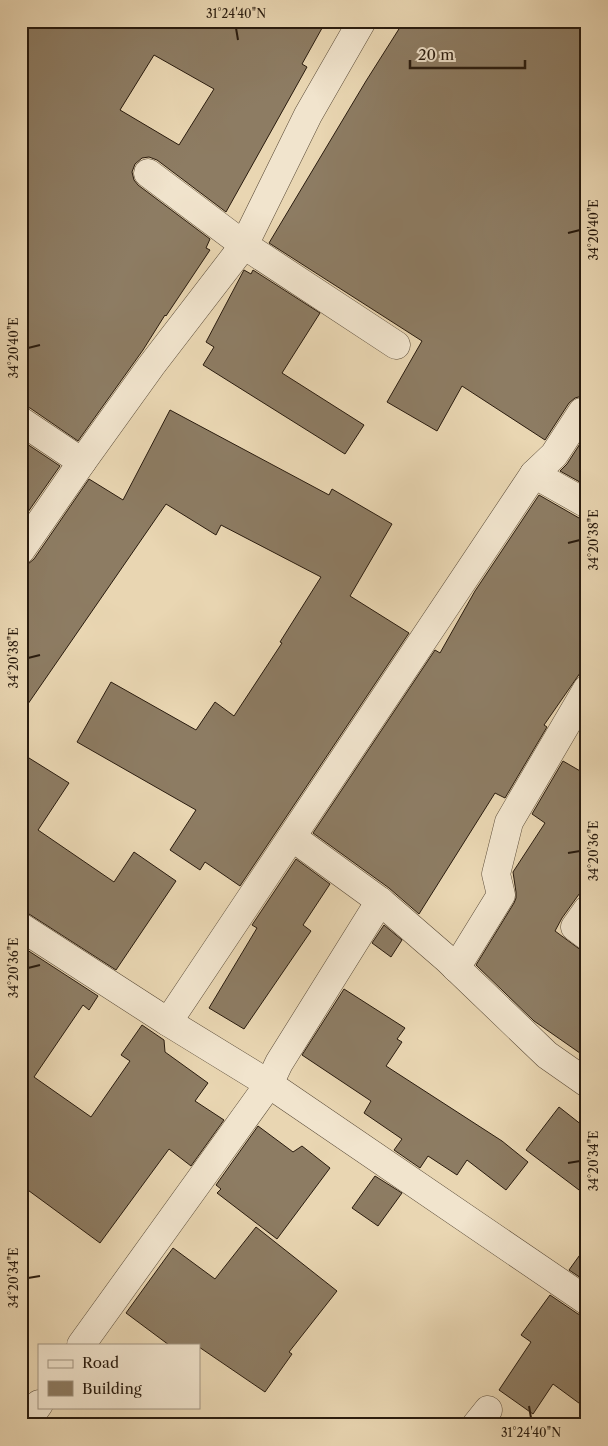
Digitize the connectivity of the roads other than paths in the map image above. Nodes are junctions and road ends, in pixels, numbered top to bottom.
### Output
1 (362, 21) edge
2 (148, 173) dead end
3 (244, 245) junction
4 (396, 345) dead end
5 (582, 412) dead end
6 (21, 421) edge
7 (82, 462) junction
8 (534, 474) junction
9 (587, 504) edge
10 (21, 550) edge
11 (587, 689) edge
12 (292, 837) junction
13 (380, 900) junction
14 (587, 910) edge
15 (21, 927) edge
16 (587, 936) edge
17 (456, 968) junction
18 (168, 1022) junction
19 (587, 1083) edge
20 (270, 1084) junction
21 (587, 1301) edge
22 (82, 1344) edge
23 (38, 1405) edge
24 (24, 1425) edge

1 - 3 street
2 - 3 street
3 - 4 street
3 - 7 street
5 - 8 street
6 - 7 street
7 - 10 street
8 - 9 street
8 - 12 street
11 - 17 street
12 - 13 street
12 - 18 street
13 - 17 street
13 - 20 street
14 - 16 street
15 - 18 street
17 - 19 street
18 - 20 street
20 - 21 street
20 - 22 street
23 - 24 street

